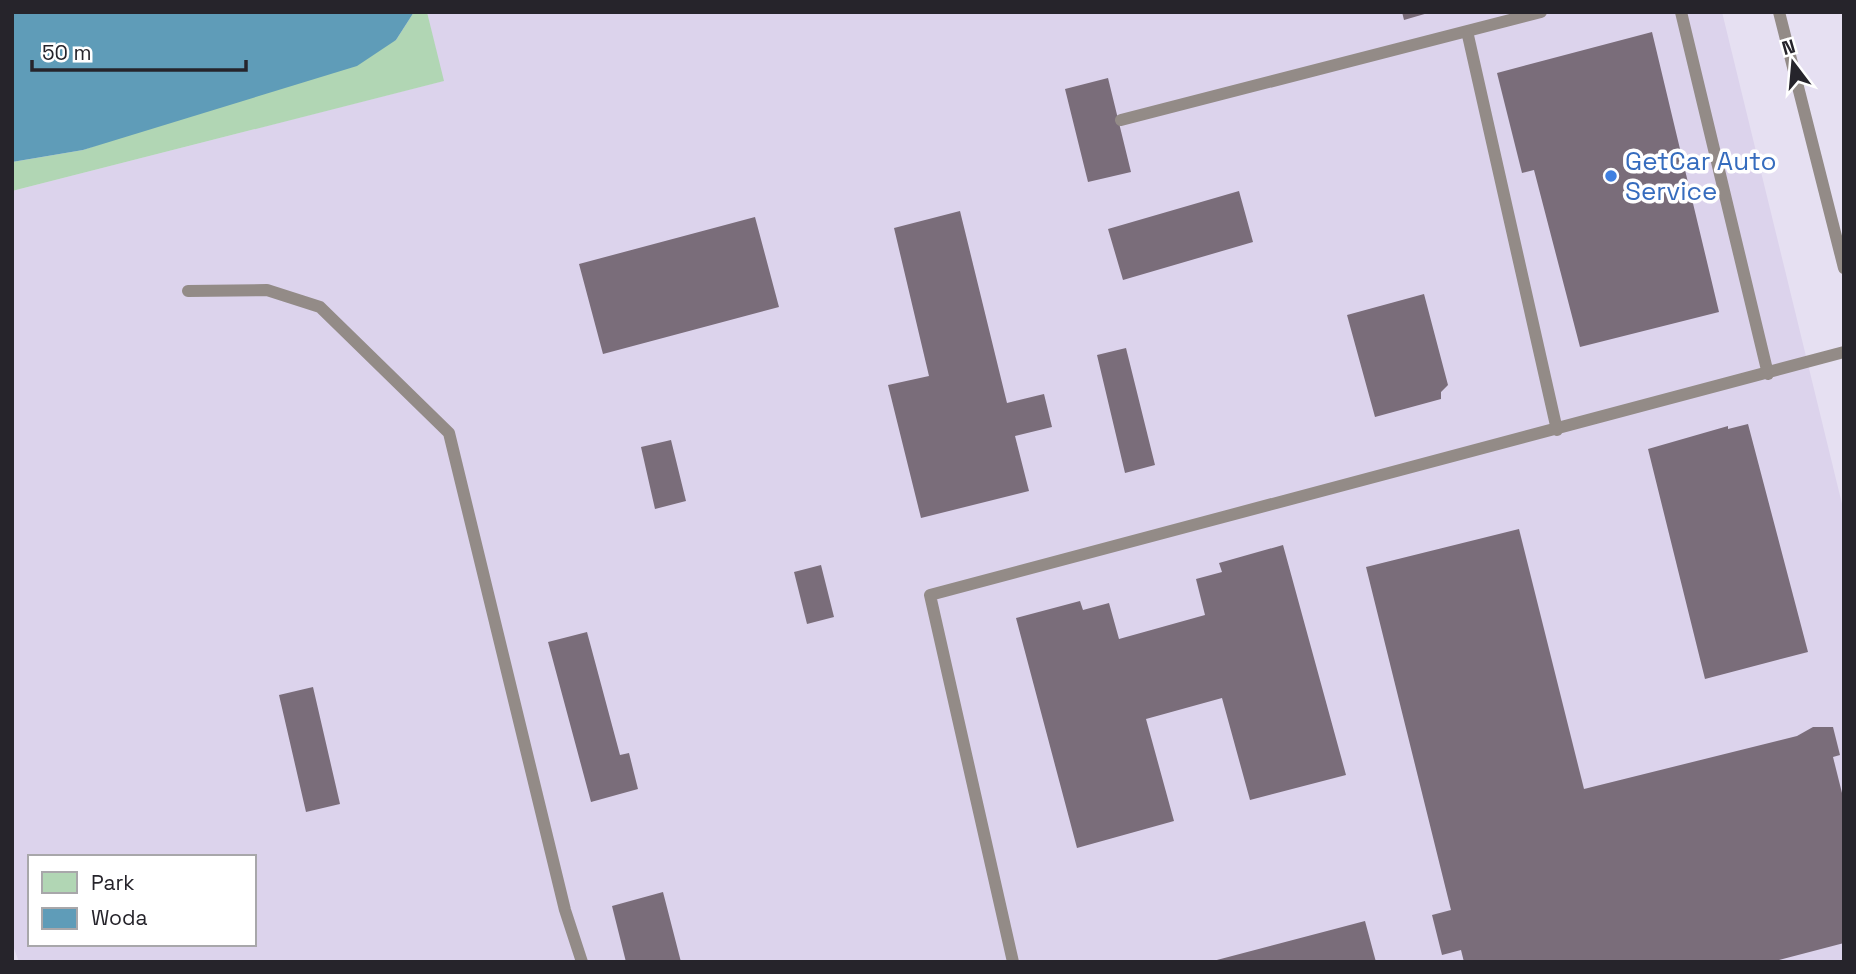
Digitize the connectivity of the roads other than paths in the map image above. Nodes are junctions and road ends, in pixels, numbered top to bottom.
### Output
1 (1541, 12) edge
2 (1681, 12) edge
3 (1779, 12) edge
4 (1467, 31) junction
5 (1121, 120) dead end
6 (1844, 268) edge
7 (188, 291) dead end
8 (1844, 352) edge
9 (1768, 374) junction
10 (1557, 430) junction
11 (582, 962) edge
12 (1013, 962) edge

1 - 4 lane
2 - 9 lane
3 - 6 lane
4 - 5 lane
4 - 10 lane
7 - 11 lane
8 - 9 lane
9 - 10 lane
10 - 12 lane

